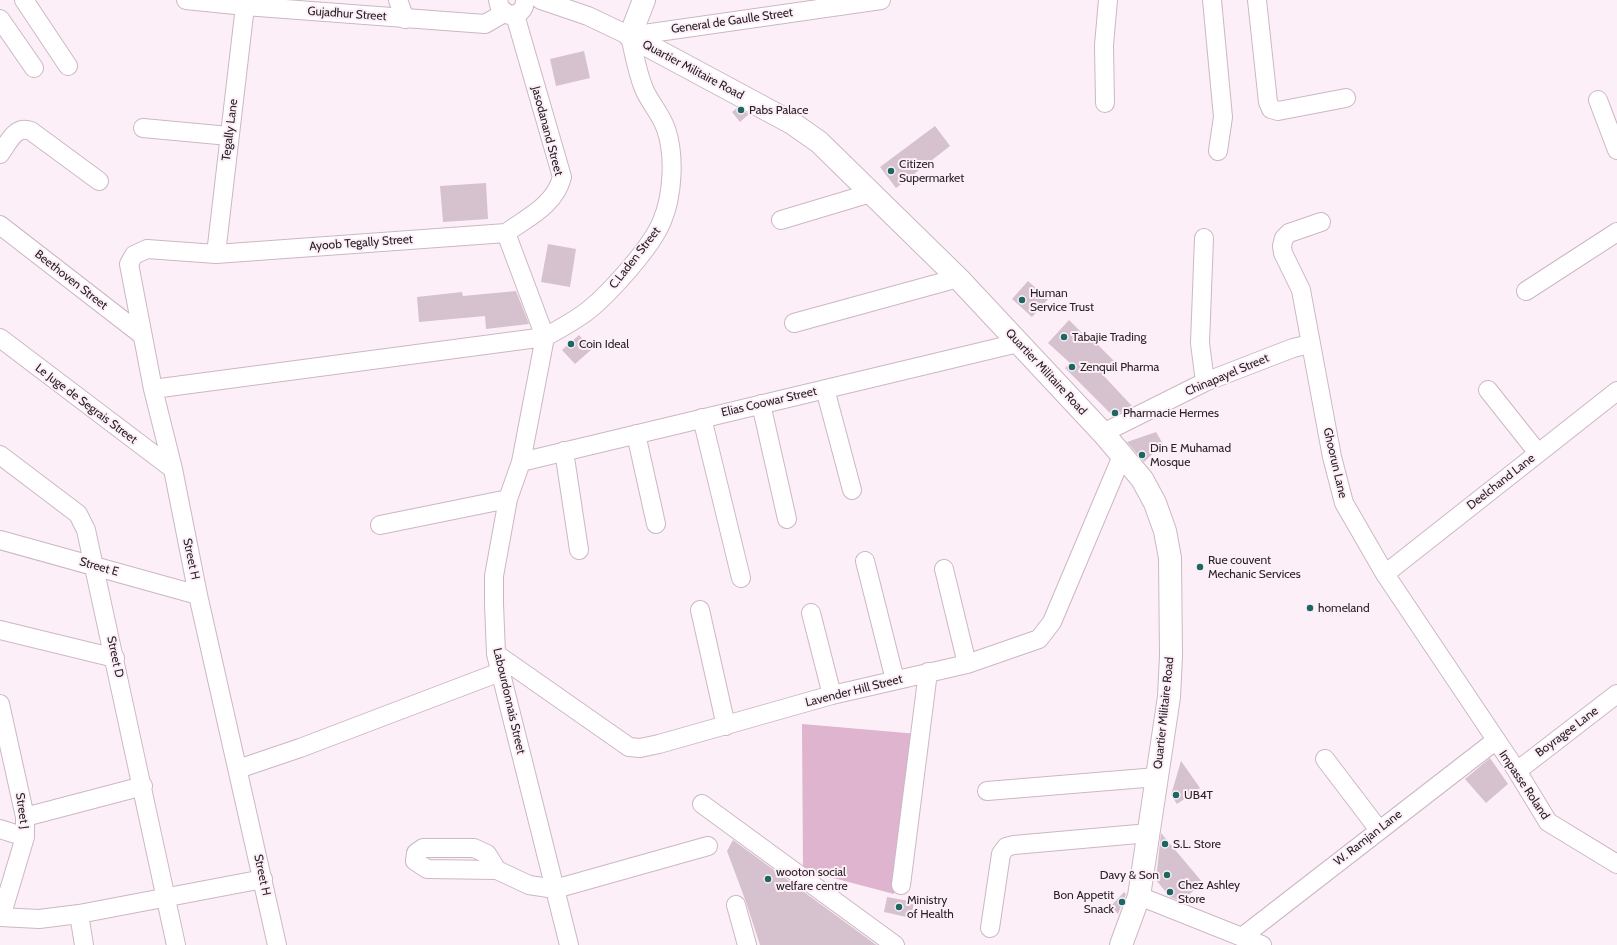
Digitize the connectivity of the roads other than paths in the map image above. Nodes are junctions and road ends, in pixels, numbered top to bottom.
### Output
1 (24, 0) edge
2 (186, 0) edge
3 (398, 0) edge
4 (644, 0) edge
5 (881, 0) edge
6 (1108, 0) edge
7 (1212, 0) edge
8 (1257, 0) edge
9 (548, 3) edge
10 (245, 6) junction
11 (512, 8) edge
12 (0, 19) edge
13 (406, 19) junction
14 (630, 36) junction
15 (68, 66) dead end
16 (34, 68) dead end
17 (1346, 98) dead end
18 (1598, 100) dead end
19 (1105, 103) dead end
20 (143, 128) dead end
21 (229, 136) junction
22 (1617, 150) edge
23 (1218, 151) dead end
24 (0, 154) edge
25 (99, 181) dead end
26 (872, 193) junction
27 (781, 220) dead end
28 (1321, 222) dead end
29 (0, 225) edge
30 (1617, 232) edge
31 (506, 233) junction
32 (1204, 238) dead end
33 (216, 254) junction
34 (958, 278) junction
35 (1526, 291) dead end
36 (794, 323) dead end
37 (142, 335) junction
38 (546, 337) junction
39 (0, 338) edge
40 (1018, 343) junction
41 (1310, 344) junction
42 (1205, 382) junction
43 (153, 389) junction
44 (825, 389) junction
45 (1488, 390) dead end
46 (1617, 391) edge
47 (761, 404) junction
48 (702, 418) junction
49 (1103, 433) junction
50 (636, 434) junction
51 (564, 451) junction
52 (1538, 454) junction
53 (0, 455) edge
54 (1122, 456) junction
55 (520, 462) junction
56 (172, 469) junction
57 (852, 490) dead end
58 (508, 499) junction
59 (786, 519) dead end
60 (656, 524) dead end
61 (380, 526) dead end
62 (0, 540) edge
63 (579, 550) dead end
64 (865, 561) dead end
65 (95, 565) junction
66 (944, 569) dead end
67 (1385, 574) junction
68 (741, 578) dead end
69 (198, 595) junction
70 (700, 610) dead end
71 (811, 613) dead end
72 (0, 630) edge
73 (496, 654) junction
74 (115, 658) junction
75 (967, 664) junction
76 (500, 672) junction
77 (928, 672) junction
78 (895, 680) junction
79 (1617, 694) edge
80 (832, 695) junction
81 (0, 704) edge
82 (726, 726) junction
83 (1495, 741) junction
84 (1325, 759) dead end
85 (238, 769) junction
86 (1517, 771) junction
87 (1157, 777) junction
88 (143, 786) junction
89 (987, 791) dead end
90 (702, 804) dead end
91 (25, 817) junction
92 (0, 828) edge
93 (1379, 830) junction
94 (1149, 833) junction
95 (25, 837) junction
96 (708, 846) dead end
97 (1617, 864) edge
98 (497, 870) dead end
99 (263, 879) junction
100 (901, 885) dead end
101 (555, 889) junction
102 (1138, 896) junction
103 (167, 898) junction
104 (736, 905) dead end
105 (79, 914) junction
106 (1, 917) edge
107 (990, 928) dead end
108 (1242, 937) junction
109 (84, 945) edge
110 (176, 945) edge
111 (277, 945) edge
112 (569, 945) edge
113 (747, 945) edge
114 (895, 945) edge
115 (1121, 945) edge
116 (1262, 945) edge

1 - 15 street
2 - 10 street, Gujadhur Street
3 - 13 street
4 - 14 main road
5 - 14 street, General de Gaulle Street
6 - 19 street
7 - 23 street
8 - 17 street
9 - 11 street, Quartier Militaire Road
9 - 14 street, Quartier Militaire Road
10 - 13 street, Gujadhur Street
10 - 21 street, Tegally Lane
11 - 13 street, Gujadhur Street
11 - 31 street, Jasodanand Street
12 - 16 street
14 - 26 main road, Quartier Militaire Road
14 - 38 street, C.Laden Street
18 - 22 street
20 - 21 street
21 - 33 street, Tegally Lane
24 - 25 street
26 - 27 street
26 - 34 main road, Quartier Militaire Road
28 - 41 street, Ghoorun Lane
29 - 37 street, Beethoven Street
30 - 35 street
31 - 33 street, Ayoob Tegally Street
31 - 38 street
32 - 42 street
33 - 37 street, Street H
34 - 36 street
34 - 40 main road, Quartier Militaire Road
37 - 43 street, Street H
38 - 43 street
38 - 55 street, Labourdonnais Street
39 - 56 street, Le Juge de Segrais Street
40 - 44 street, Elias Coowar Street
40 - 49 main road, Quartier Militaire Road
41 - 42 street, Chinapayel Street
41 - 67 street, Ghoorun Lane
42 - 49 street, Chinapayel Street
43 - 56 street, Street H
44 - 47 street, Elias Coowar Street
44 - 57 street
45 - 52 street
46 - 52 street, Deelchand Lane
47 - 48 street, Elias Coowar Street
47 - 59 street
48 - 50 street, Elias Coowar Street
48 - 68 street
49 - 54 main road, Quartier Militaire Road
50 - 51 street, Elias Coowar Street
50 - 60 street
51 - 55 street, Elias Coowar Street
51 - 63 street
52 - 67 street, Deelchand Lane
53 - 65 street, Street D
54 - 75 street, Lavender Hill Street
54 - 87 main road, Quartier Militaire Road
55 - 58 street, Labourdonnais Street
56 - 69 street, Street H
58 - 61 street
58 - 73 street, Labourdonnais Street
62 - 65 street, Street E
64 - 78 street
65 - 69 street, Street E
65 - 74 street, Street D
66 - 75 street
67 - 83 street, Ghoorun Lane
69 - 85 street, Street H
70 - 82 street
71 - 80 street
72 - 74 street
73 - 76 street, Labourdonnais Street
73 - 82 street, Lavender Hill Street
74 - 88 street, Street D
75 - 77 street, Lavender Hill Street
76 - 85 street
76 - 101 street, Labourdonnais Street
77 - 78 street, Lavender Hill Street
77 - 100 street
78 - 80 street, Lavender Hill Street
79 - 86 street, Boyragee Lane
80 - 82 street, Lavender Hill Street
81 - 91 street, Street J
83 - 86 street, Impasse Roland
83 - 93 street, W. Ramjan Lane
84 - 93 street
85 - 99 street, Street H
86 - 97 street, Impasse Roland
87 - 89 street
87 - 94 main road, Quartier Militaire Road
88 - 91 street
88 - 103 street, Street D
90 - 114 street
91 - 95 street, Street J
92 - 95 street
93 - 108 street, W. Ramjan Lane
94 - 102 main road, Quartier Militaire Road
94 - 107 street
95 - 106 street, Street J
96 - 101 street
98 - 101 street
99 - 103 street
99 - 111 street, Street H
101 - 112 street, Labourdonnais Street
102 - 108 street
102 - 115 main road, Quartier Militaire Road
103 - 105 street
103 - 110 street, Street D
104 - 113 street
105 - 106 street
105 - 109 street
108 - 116 street

